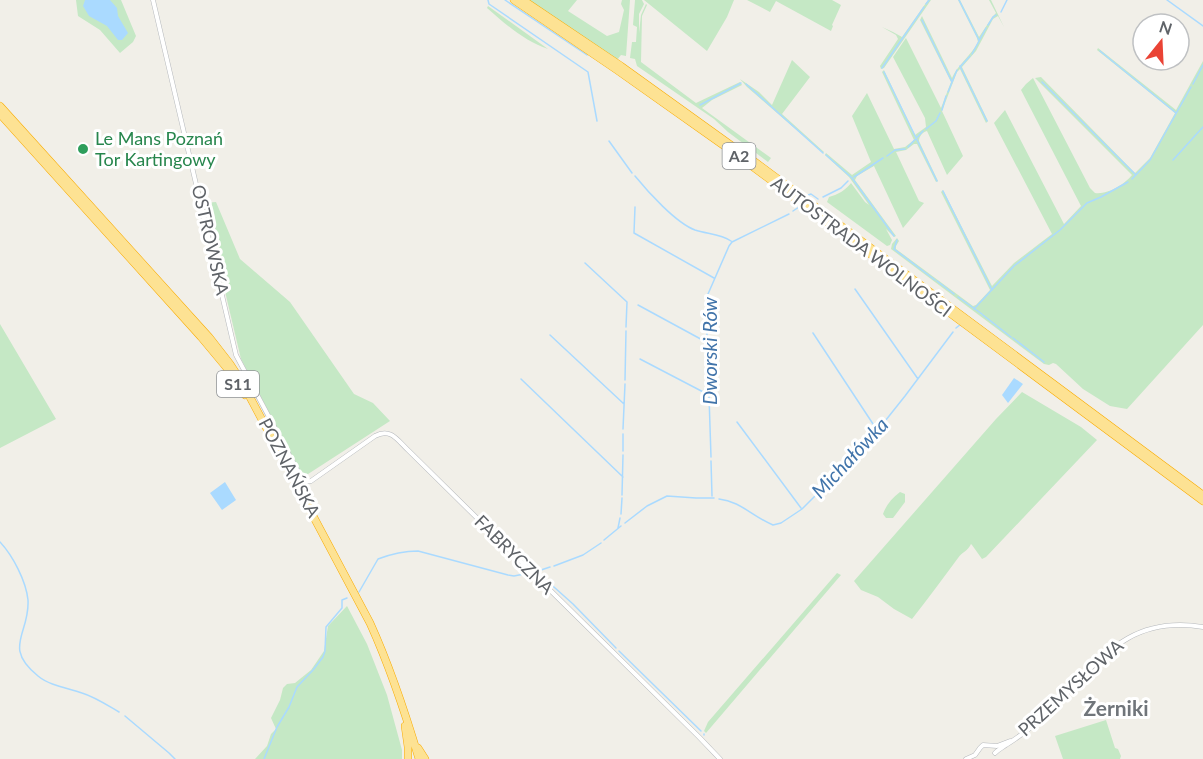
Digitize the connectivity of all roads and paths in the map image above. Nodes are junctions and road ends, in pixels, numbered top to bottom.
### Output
1 (153, 0) edge
2 (514, 0) edge
3 (523, 0) edge
4 (0, 106) edge
5 (0, 114) edge
6 (47, 162) junction
7 (180, 306) junction
8 (192, 314) dead end
9 (960, 318) junction
10 (975, 329) junction
11 (226, 352) dead end
12 (230, 364) junction
13 (296, 469) joint
14 (1203, 495) edge
15 (1203, 501) edge
16 (1203, 627) edge
17 (407, 726) junction
18 (1010, 741) junction
19 (991, 746) junction
20 (995, 753) junction
21 (978, 756) edge
22 (408, 759) edge
23 (416, 759) edge
24 (425, 759) edge
25 (720, 759) edge
26 (966, 759) edge
27 (993, 759) edge

1 - 13 street, OSTROWSKA
2 - 9 highway, AUTOSTRADA WOLNOŚCI / A2
3 - 9 highway, AUTOSTRADA WOLNOŚCI / A2
4 - 6 highway, S11
5 - 6 highway, S11
6 - 7 highway, POZNAŃSKA / S11
6 - 17 highway, POZNAŃSKA / S11
7 - 8 highway
7 - 12 highway, POZNAŃSKA / S11
9 - 10 highway, AUTOSTRADA WOLNOŚCI / A2
10 - 14 highway, AUTOSTRADA WOLNOŚCI / A2
10 - 15 highway, AUTOSTRADA WOLNOŚCI / A2
11 - 12 highway
12 - 17 highway, POZNAŃSKA / S11
13 - 25 street, FABRYCZNA
16 - 18 street, PRZEMYSŁOWA
17 - 22 highway
17 - 23 highway, POZNAŃSKA / S11
17 - 24 highway
18 - 19 street, PRZEMYSŁOWA
18 - 20 street, PRZEMYSŁOWA
19 - 20 street
19 - 21 street, PRZEMYSŁOWA
20 - 27 street
21 - 26 street

